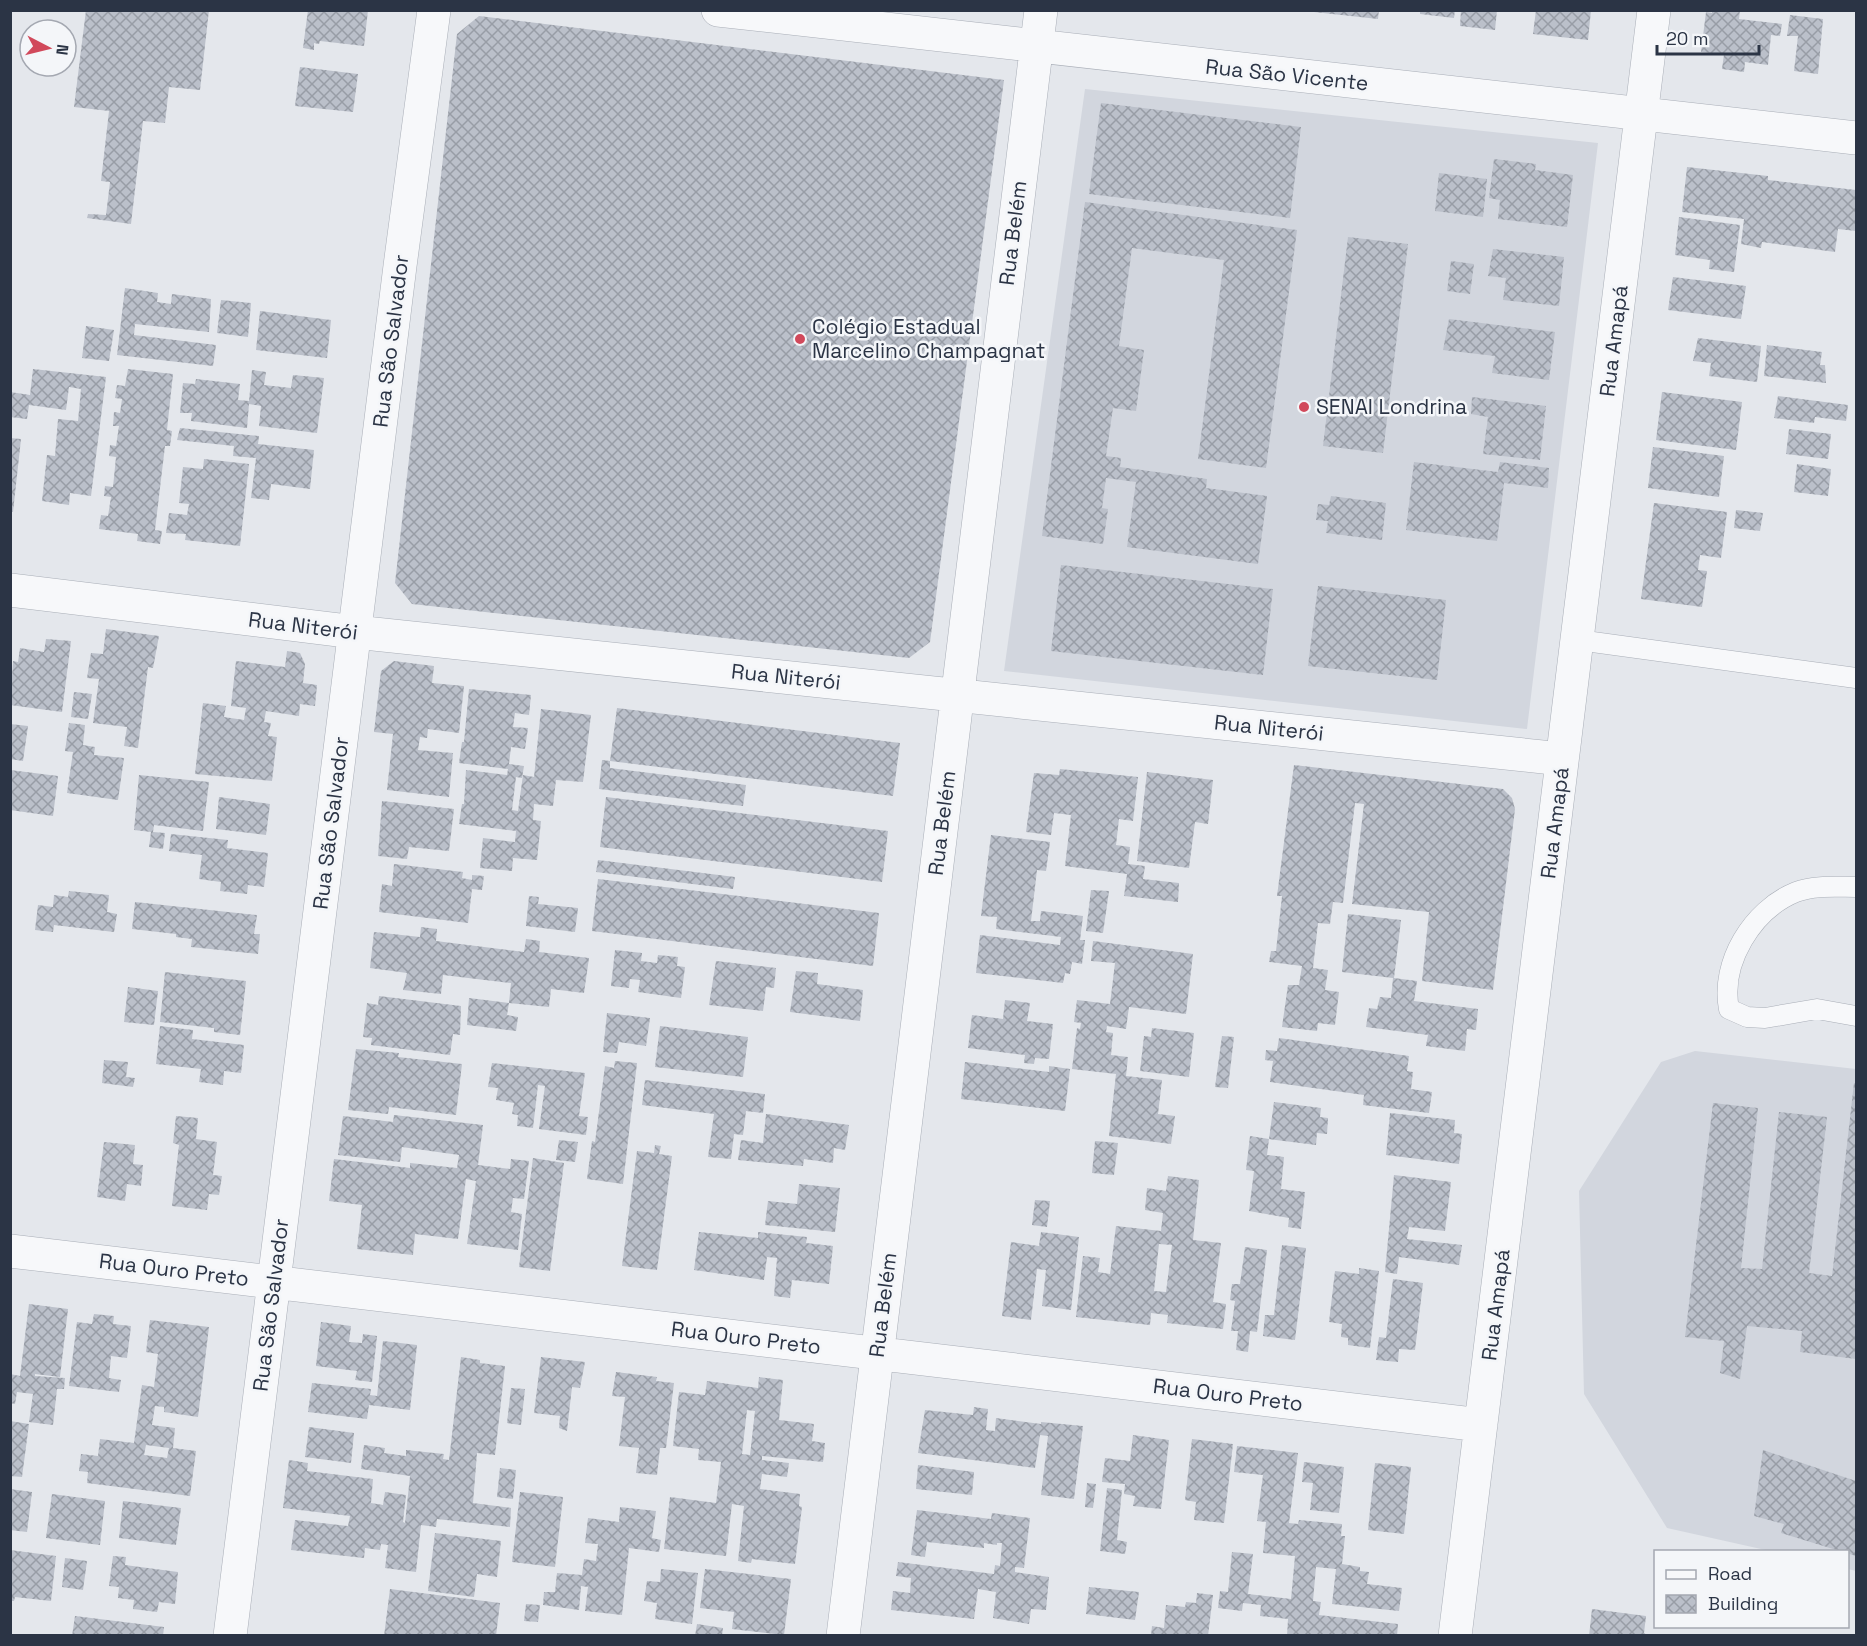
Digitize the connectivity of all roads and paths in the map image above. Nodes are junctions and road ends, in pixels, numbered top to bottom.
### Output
1 (434, 10) edge
2 (718, 10) edge
3 (1041, 10) edge
4 (1654, 10) edge
5 (1036, 48) junction
6 (1642, 114) junction
7 (1857, 138) edge
8 (10, 590) edge
9 (355, 632) junction
10 (1578, 640) junction
11 (1857, 678) edge
12 (958, 694) junction
13 (1562, 759) junction
14 (1857, 886) edge
15 (1857, 1016) edge
16 (10, 1251) edge
17 (274, 1282) junction
18 (877, 1353) junction
19 (1481, 1425) junction
20 (230, 1635) edge
21 (843, 1635) edge
22 (1455, 1635) edge

1 - 9 street, Rua São Salvador
2 - 5 street, Rua São Vicente
3 - 5 street, Rua Belém
4 - 6 street, Rua Amapá
5 - 6 street, Rua São Vicente
5 - 12 street, Rua Belém
6 - 7 street, Rua São Vicente
6 - 10 street, Rua Amapá
8 - 9 street, Rua Niterói
9 - 12 street, Rua Niterói
9 - 17 street, Rua São Salvador
10 - 11 lane
10 - 13 street, Rua Amapá
12 - 13 street, Rua Niterói
12 - 18 street, Rua Belém
13 - 19 street, Rua Amapá
14 - 15 lane
16 - 17 street, Rua Ouro Preto
17 - 18 street, Rua Ouro Preto
17 - 20 street, Rua São Salvador
18 - 19 street, Rua Ouro Preto
18 - 21 street, Rua Belém
19 - 22 street, Rua Amapá

